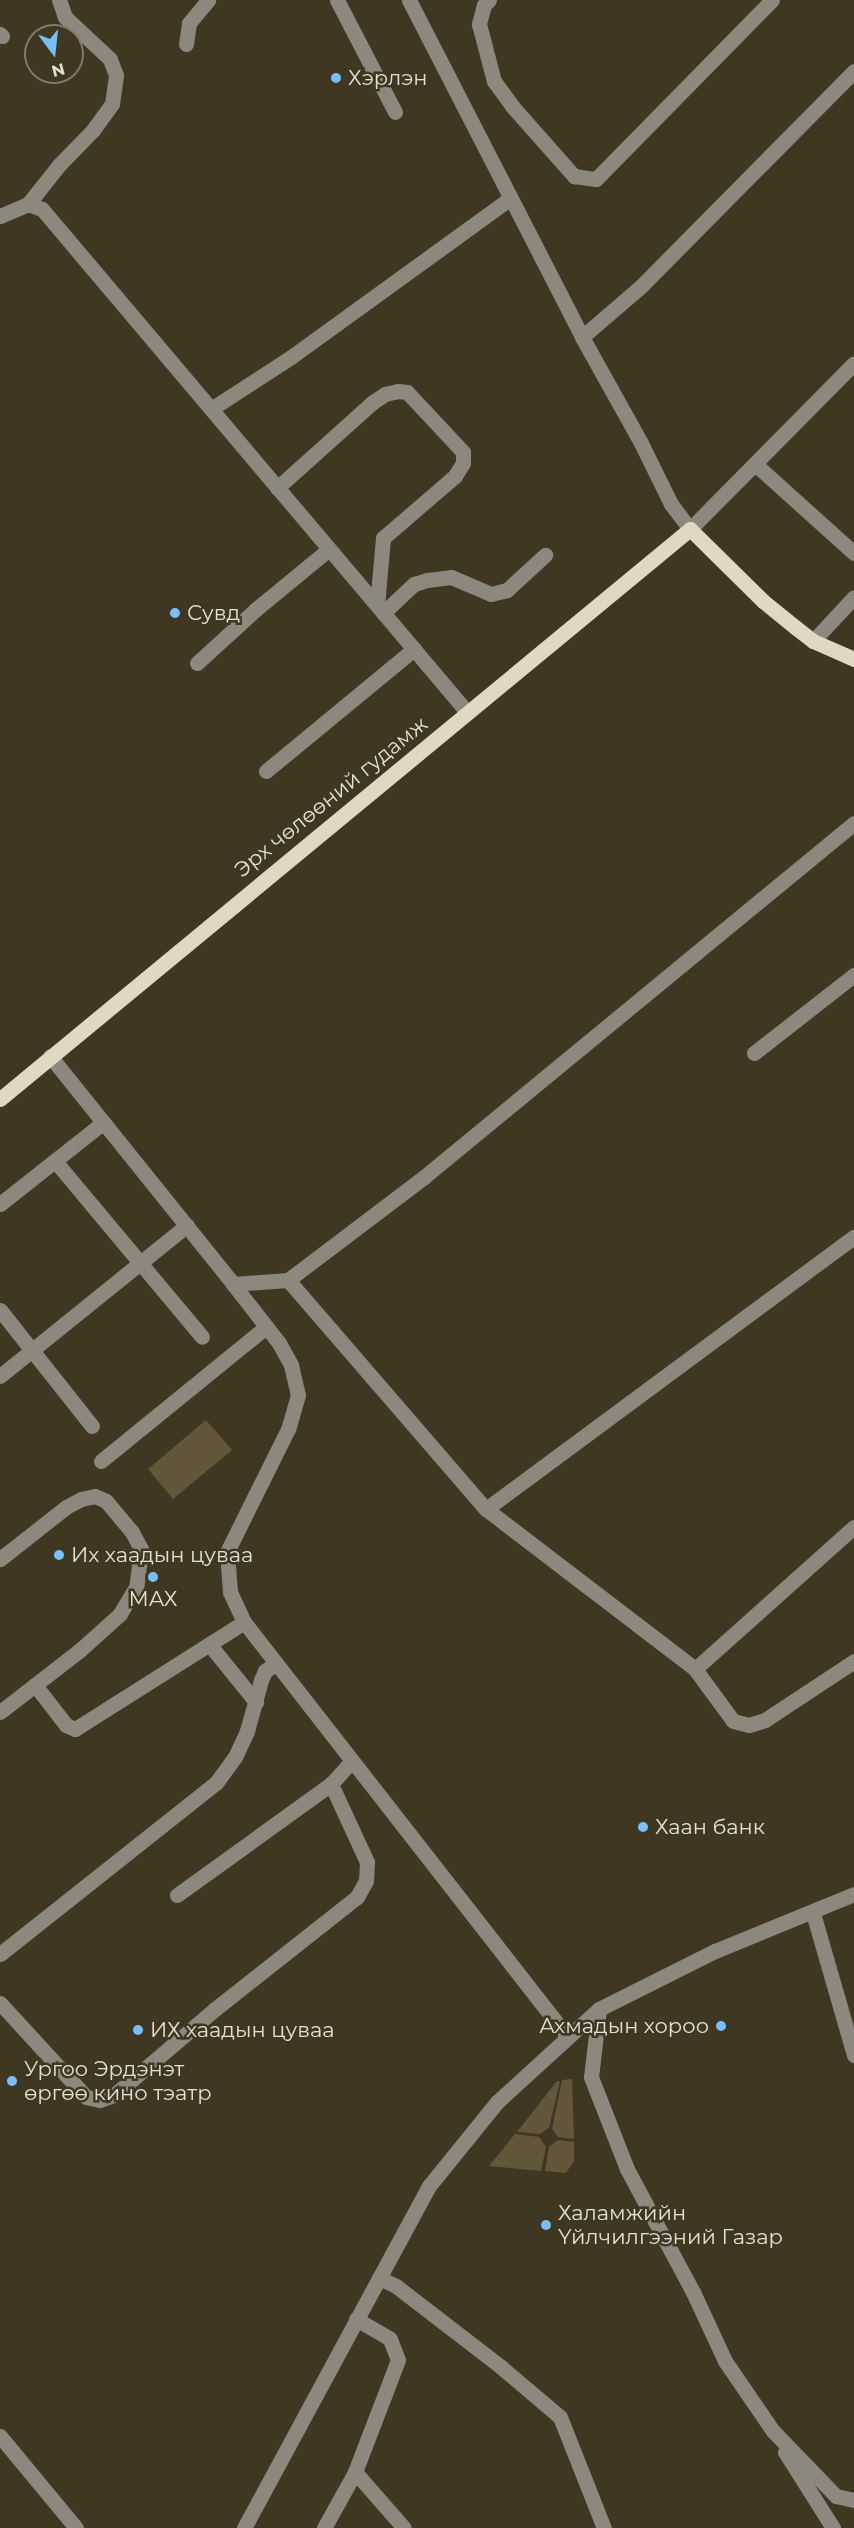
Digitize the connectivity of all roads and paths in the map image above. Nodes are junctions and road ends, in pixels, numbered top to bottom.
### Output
1 (59, 0) edge
2 (208, 0) edge
3 (337, 0) edge
4 (409, 0) edge
5 (489, 0) edge
6 (772, 0) edge
7 (186, 44) dead end
8 (854, 71) edge
9 (395, 112) dead end
10 (511, 198) junction
11 (28, 204) junction
12 (0, 216) edge
13 (582, 337) junction
14 (854, 363) edge
15 (211, 409) junction
16 (755, 464) junction
17 (278, 488) junction
18 (690, 529) junction
19 (329, 549) junction
20 (854, 553) edge
21 (545, 555) dead end
22 (854, 597) edge
23 (380, 609) junction
24 (813, 641) junction
25 (414, 649) junction
26 (854, 659) edge
27 (196, 663) dead end
28 (467, 712) junction
29 (266, 771) dead end
30 (854, 823) edge
31 (854, 975) edge
32 (754, 1053) dead end
33 (50, 1056) junction
34 (0, 1099) edge
35 (104, 1122) junction
36 (55, 1161) junction
37 (0, 1204) edge
38 (187, 1225) junction
39 (854, 1237) edge
40 (141, 1263) junction
41 (288, 1280) junction
42 (233, 1284) junction
43 (0, 1310) edge
44 (266, 1327) junction
45 (202, 1337) dead end
46 (32, 1351) junction
47 (0, 1376) edge
48 (92, 1426) dead end
49 (101, 1461) dead end
50 (486, 1509) junction
51 (854, 1527) edge
52 (0, 1559) edge
53 (244, 1622) junction
54 (209, 1644) junction
55 (854, 1661) edge
56 (275, 1664) junction
57 (695, 1669) junction
58 (35, 1685) junction
59 (256, 1702) junction
60 (0, 1712) edge
61 (351, 1762) junction
62 (331, 1784) junction
63 (854, 1894) edge
64 (177, 1895) dead end
65 (813, 1913) junction
66 (0, 1954) edge
67 (0, 2003) edge
68 (599, 2008) junction
69 (567, 2036) junction
70 (854, 2055) edge
71 (379, 2278) junction
72 (356, 2319) junction
73 (773, 2431) junction
74 (0, 2436) edge
75 (355, 2472) junction
76 (854, 2500) edge
77 (76, 2528) edge
78 (244, 2528) edge
79 (324, 2528) edge
80 (404, 2528) edge
81 (604, 2528) edge
82 (833, 2528) edge

1 - 11 street
2 - 7 street
3 - 9 street
4 - 10 street
5 - 6 street
8 - 13 street
10 - 13 street
10 - 15 street
11 - 12 street
11 - 15 street
13 - 18 street
14 - 16 street
15 - 17 street
16 - 18 street
16 - 20 street
17 - 19 street
17 - 23 street
18 - 24 main road
18 - 28 main road, Эрх чөлөөний гудамж
19 - 23 street
19 - 27 street
21 - 23 street
22 - 24 street
23 - 25 street
24 - 26 main road
25 - 28 street
25 - 29 street
28 - 33 main road, Эрх чөлөөний гудамж
30 - 41 street
31 - 32 street
33 - 34 main road, Эрх чөлөөний гудамж
33 - 35 street
35 - 36 street
35 - 38 street
36 - 37 street
36 - 40 street
38 - 40 street
38 - 42 street
39 - 50 street
40 - 45 street
40 - 46 street
41 - 42 street
41 - 50 street
42 - 44 street
43 - 46 street
44 - 49 street
44 - 53 street
46 - 47 street
46 - 48 street
50 - 57 street
51 - 57 street
52 - 58 street
53 - 54 street
53 - 56 street
54 - 58 street
54 - 59 street
55 - 57 street
56 - 59 street
56 - 61 street
58 - 60 street
59 - 66 street
61 - 62 street
61 - 69 street
62 - 64 street
62 - 67 street
63 - 65 street
65 - 68 street
65 - 70 street
68 - 69 street
68 - 73 street
69 - 71 street
71 - 72 street
71 - 81 street
72 - 75 street
72 - 78 street
73 - 76 street
73 - 82 street
74 - 77 street
75 - 79 street
75 - 80 street

